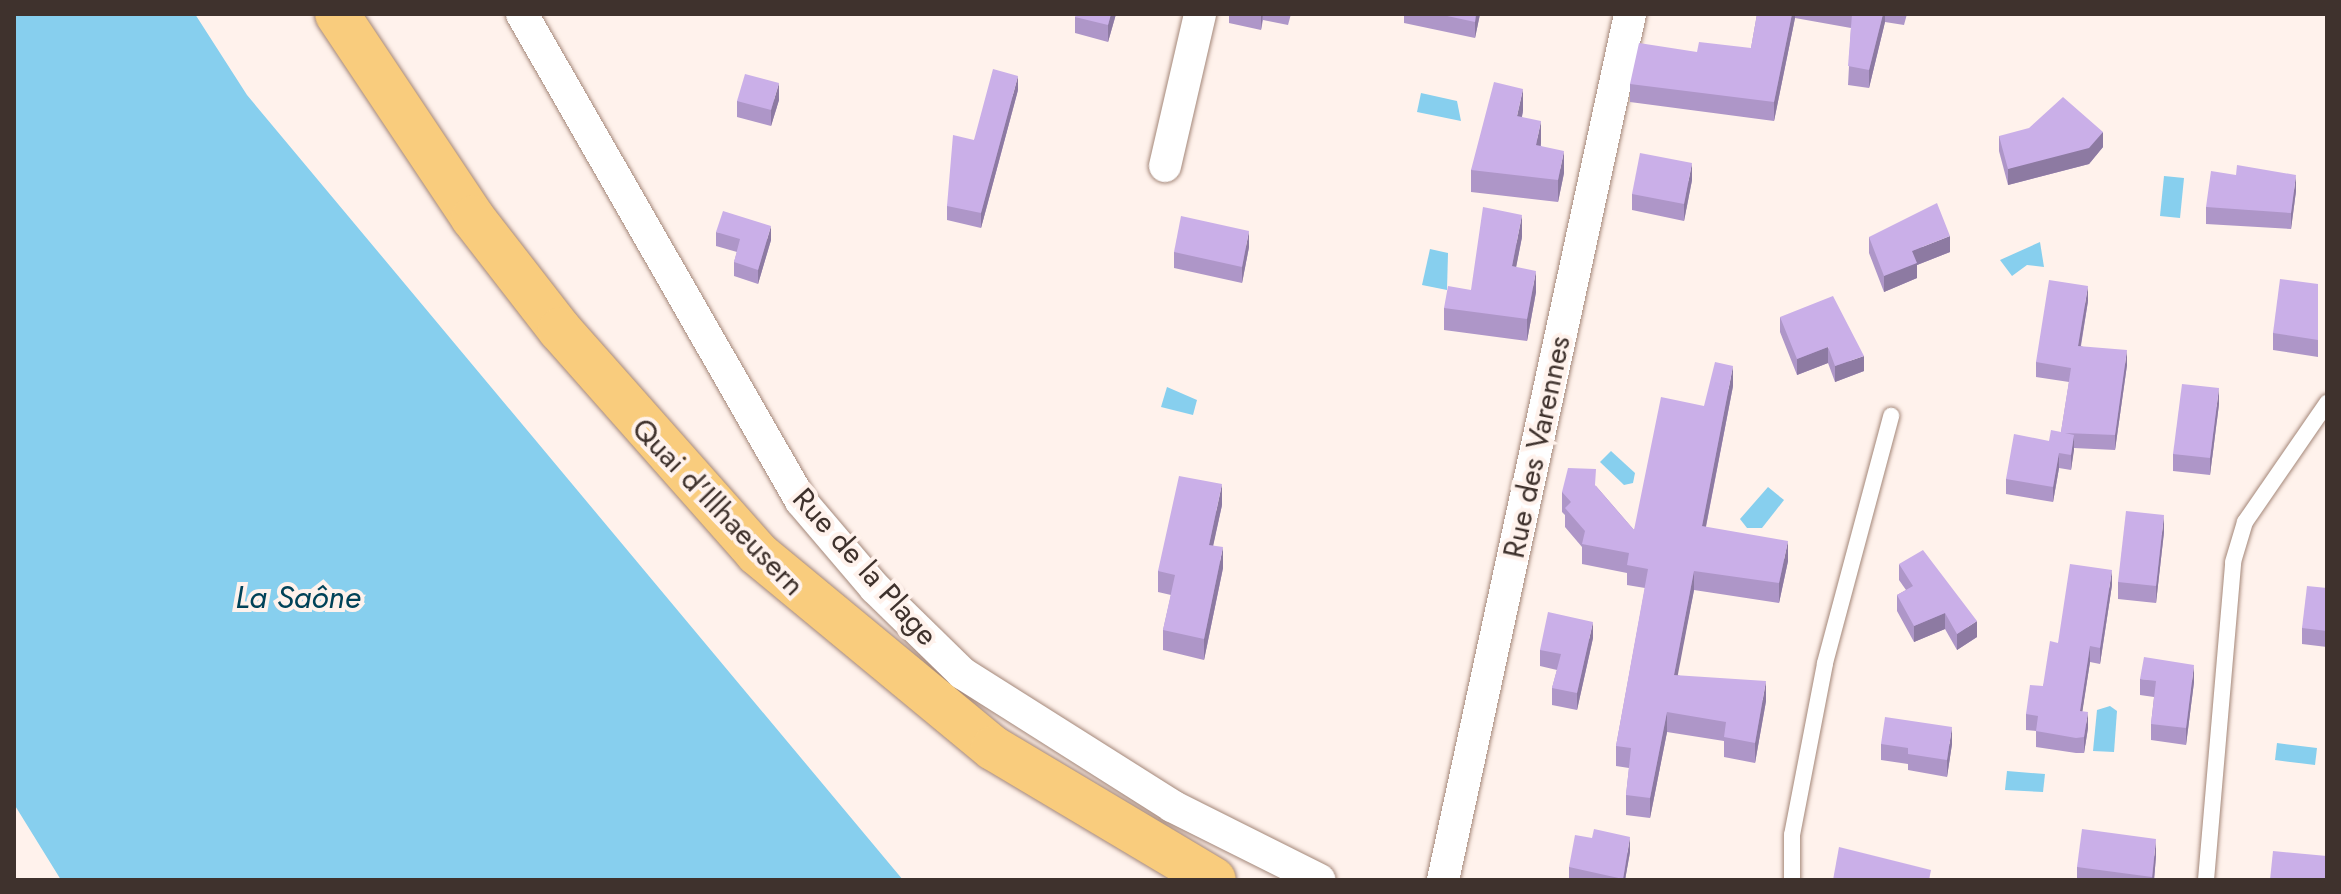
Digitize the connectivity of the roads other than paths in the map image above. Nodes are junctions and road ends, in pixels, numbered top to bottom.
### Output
1 (337, 14) edge
2 (522, 14) edge
3 (1200, 14) edge
4 (1630, 14) edge
5 (1165, 166) dead end
6 (2327, 403) edge
7 (1891, 416) dead end
8 (1214, 880) edge
9 (1320, 880) edge
10 (1443, 880) edge
11 (1792, 880) edge
12 (2206, 880) edge

1 - 8 main road, Quai d'Illhaeusern
2 - 9 street, Rue de la Plage
3 - 5 street
4 - 10 street, Rue des Varennes
6 - 12 lane
7 - 11 lane

